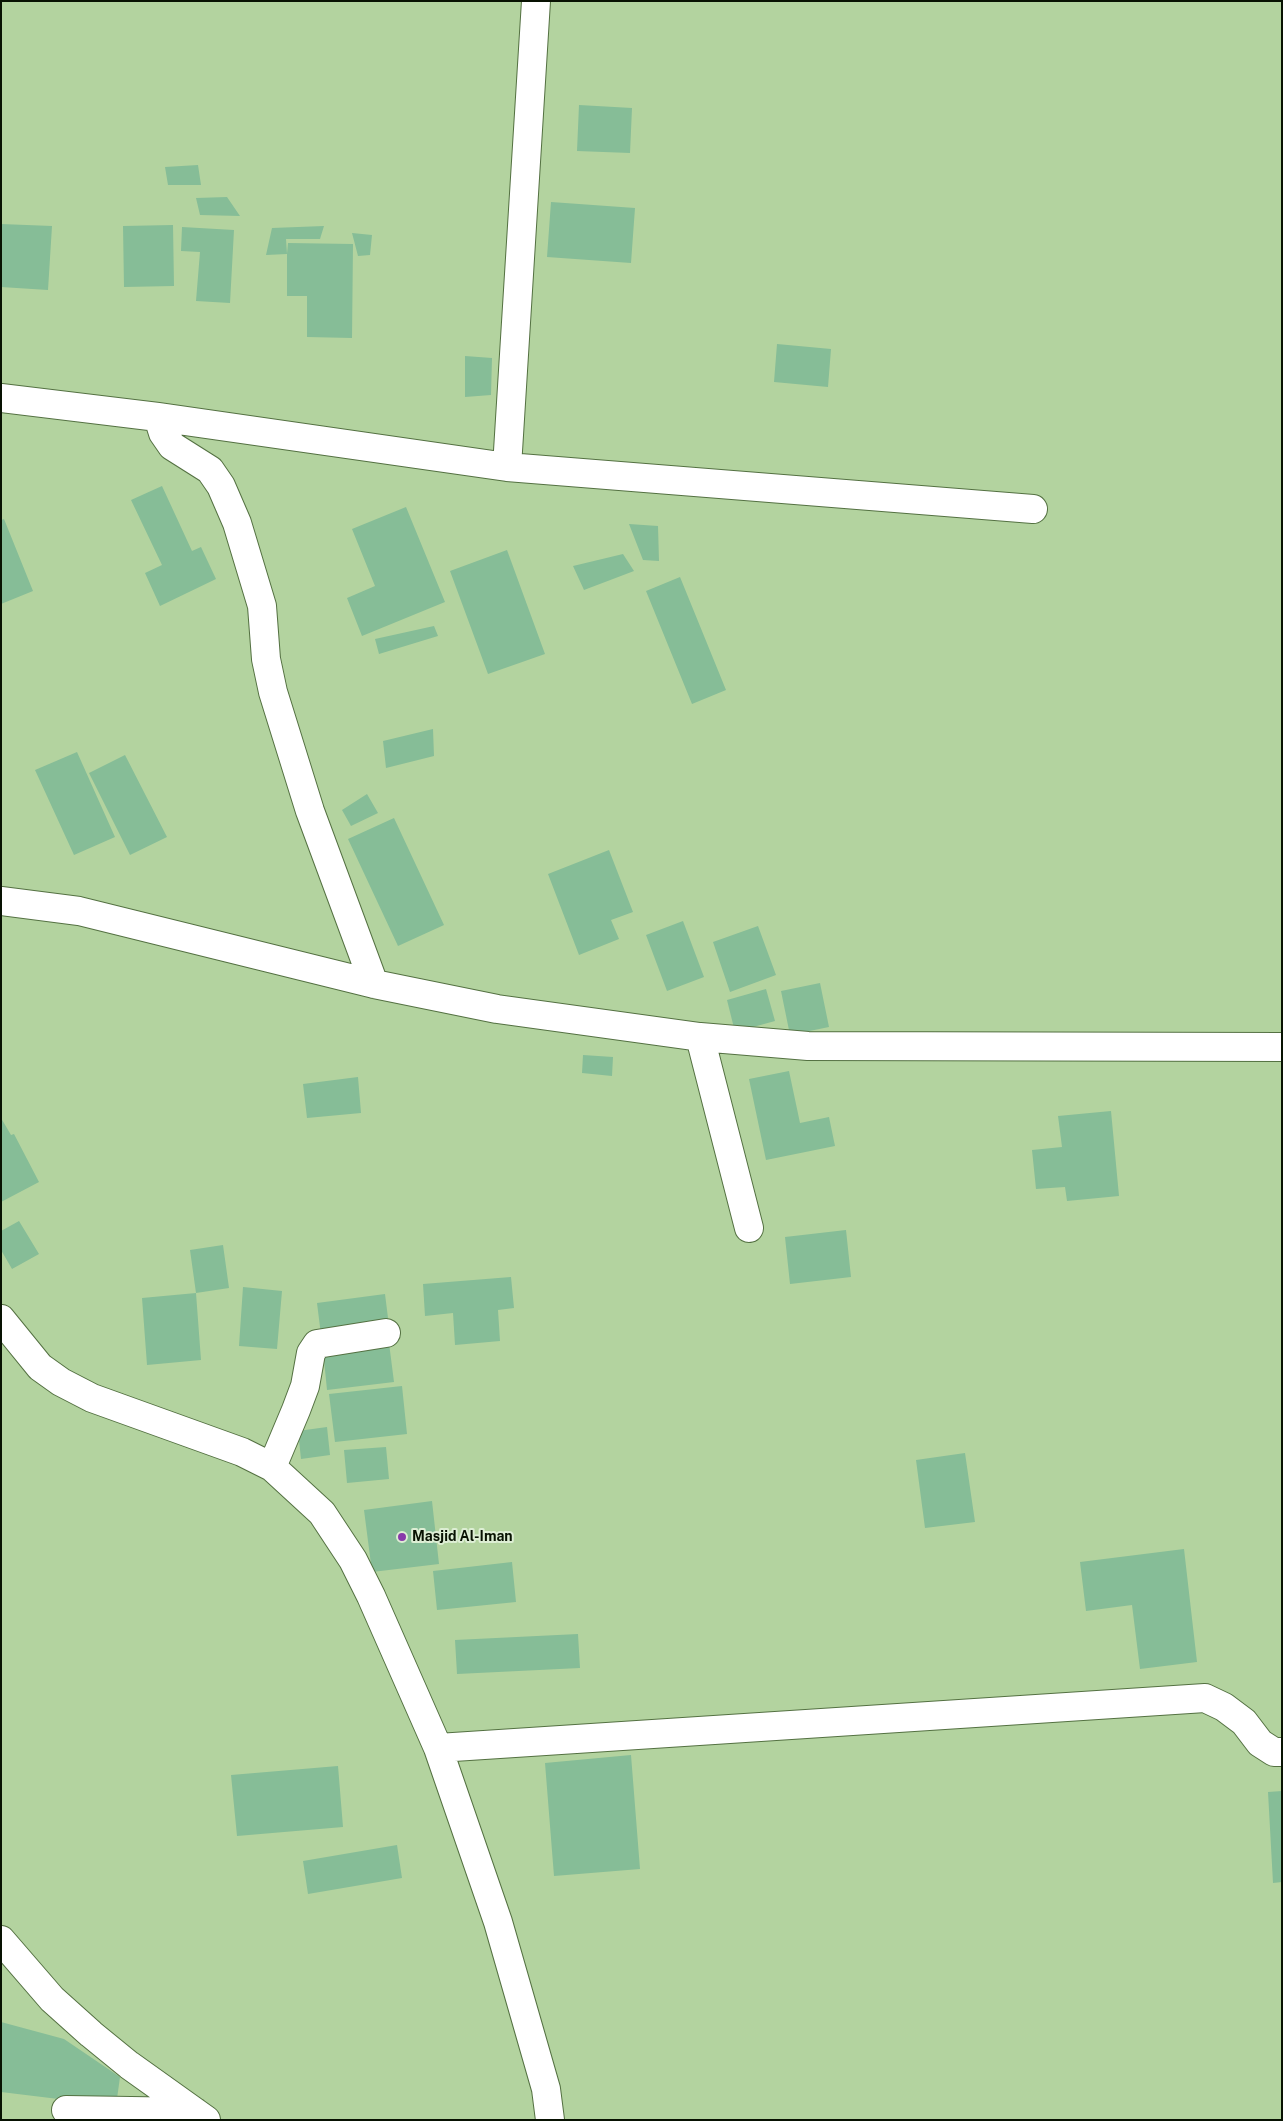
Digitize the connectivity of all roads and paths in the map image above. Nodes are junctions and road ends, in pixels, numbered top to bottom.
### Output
1 (536, 1) edge
2 (1, 398) edge
3 (158, 417) junction
4 (507, 467) junction
5 (1033, 510) dead end
6 (1, 900) edge
7 (374, 984) junction
8 (700, 1037) junction
9 (1282, 1047) edge
10 (749, 1228) dead end
11 (1, 1319) edge
12 (386, 1333) dead end
13 (272, 1467) junction
14 (438, 1748) junction
15 (1282, 1752) edge
16 (1, 1940) edge
17 (66, 2110) dead end
18 (201, 2116) edge
19 (550, 2120) edge

1 - 4 street
2 - 3 street
3 - 4 street
3 - 7 street
4 - 5 street
6 - 7 street
7 - 8 street
8 - 9 street
8 - 10 street
11 - 13 street
12 - 13 street
13 - 14 street
14 - 15 street
14 - 19 street
16 - 18 street
17 - 18 street

